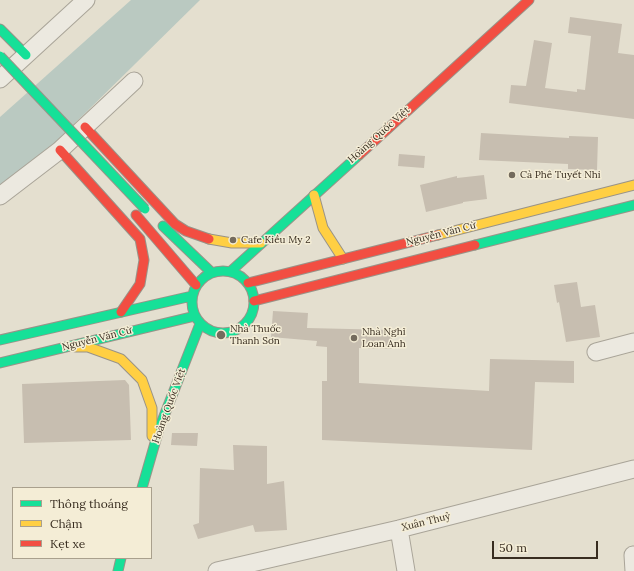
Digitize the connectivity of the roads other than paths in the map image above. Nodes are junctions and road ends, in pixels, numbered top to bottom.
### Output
1 (86, 0) edge
2 (529, 0) edge
3 (0, 29) edge
4 (26, 55) junction
5 (0, 56) edge
6 (0, 71) edge
7 (5, 81) edge
8 (134, 81) dead end
9 (85, 127) junction
10 (65, 145) junction
11 (634, 185) edge
12 (314, 195) junction
13 (0, 196) edge
14 (634, 205) edge
15 (133, 212) dead end
16 (261, 243) junction
17 (343, 258) junction
18 (231, 271) junction
19 (211, 272) junction
20 (248, 283) junction
21 (196, 285) junction
22 (192, 296) junction
23 (254, 301) junction
24 (121, 312) junction
25 (194, 316) junction
26 (200, 324) junction
27 (0, 340) edge
28 (634, 342) edge
29 (69, 346) junction
30 (596, 352) dead end
31 (0, 363) edge
32 (153, 450) junction
33 (634, 469) edge
34 (142, 487) edge
35 (399, 529) junction
36 (121, 559) edge
37 (118, 571) edge
38 (217, 571) edge
39 (406, 571) edge

1 - 4 street
2 - 12 main road, Hoàng Quốc Việt
3 - 4 main road
4 - 7 street
5 - 19 main road, bridge
6 - 7 main road
8 - 9 street
9 - 10 street
9 - 16 main road
10 - 13 street
10 - 24 main road
11 - 17 main road, Nguyễn Văn Cừ
12 - 16 main road, Hoàng Quốc Việt
12 - 17 main road
14 - 23 main road, Nguyễn Văn Cừ
15 - 21 main road
16 - 18 main road, Hoàng Quốc Việt
17 - 20 main road, Nguyễn Văn Cừ
18 - 19 main road
18 - 20 main road
19 - 21 main road
20 - 23 main road
21 - 22 main road
22 - 24 main road, Nguyễn Văn Cừ
22 - 25 main road
23 - 26 main road
24 - 27 main road, Nguyễn Văn Cừ
25 - 26 main road
25 - 29 main road, Nguyễn Văn Cừ
26 - 32 main road, Hoàng Quốc Việt
28 - 30 street
29 - 31 main road, Nguyễn Văn Cừ
29 - 32 main road
32 - 34 main road, Hoàng Quốc Việt
33 - 35 street, Xuân Thuỷ
35 - 38 street, Xuân Thuỷ
35 - 39 street
36 - 37 main road

